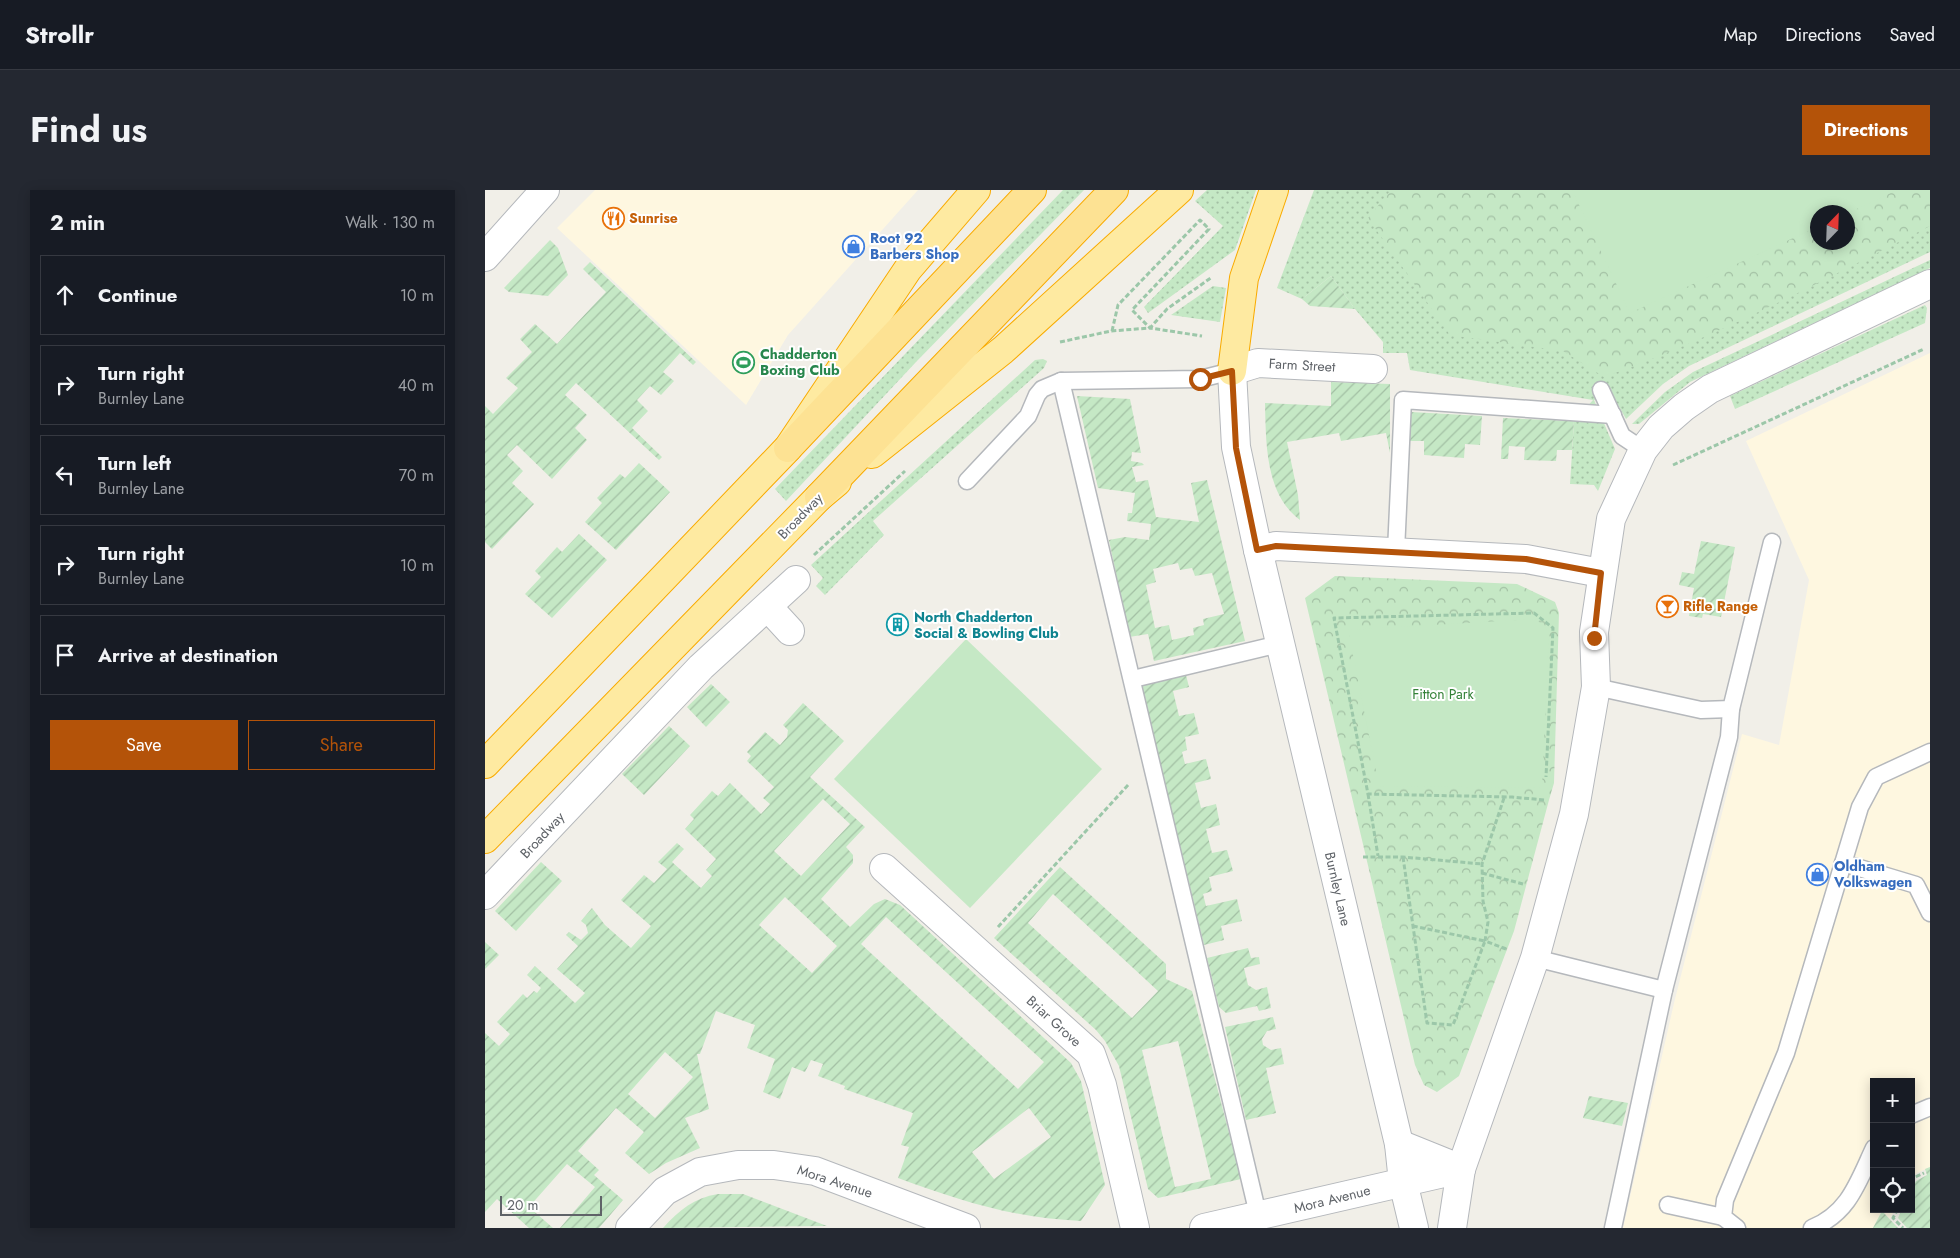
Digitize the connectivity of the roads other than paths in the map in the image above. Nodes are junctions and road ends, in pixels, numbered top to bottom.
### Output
1 (976, 190) edge
2 (1032, 190) edge
3 (1113, 190) edge
4 (1179, 190) edge
5 (1274, 190) edge
6 (534, 194) edge
7 (485, 257) edge
8 (1930, 284) edge
9 (1373, 369) dead end
10 (1232, 371) junction
11 (1061, 380) junction
12 (1601, 390) dead end
13 (1613, 416) junction
14 (788, 448) junction
15 (1643, 450) junction
16 (967, 482) dead end
17 (819, 497) junction
18 (1772, 542) dead end
19 (1257, 550) junction
20 (1395, 551) junction
21 (1601, 573) junction
22 (796, 580) dead end
23 (768, 607) junction
24 (790, 631) dead end
25 (1279, 644) junction
26 (1133, 679) junction
27 (1595, 687) junction
28 (1731, 709) junction
29 (1930, 752) edge
30 (485, 764) edge
31 (485, 839) edge
32 (1843, 863) junction
33 (884, 868) dead end
34 (485, 895) edge
35 (1930, 912) edge
36 (1535, 958) junction
37 (1664, 990) junction
38 (1930, 1107) edge
39 (1915, 1113) edge
40 (1399, 1144) junction
41 (1870, 1156) edge
42 (1461, 1169) junction
43 (1403, 1182) junction
44 (1668, 1206) dead end
45 (1723, 1217) junction
46 (1260, 1222) edge
47 (630, 1228) edge
48 (966, 1228) edge
49 (1135, 1228) edge
50 (1203, 1228) edge
51 (1414, 1228) edge
52 (1452, 1228) edge
53 (1613, 1228) edge
54 (1737, 1228) edge
55 (1812, 1228) edge

1 - 14 highway
2 - 14 highway
3 - 17 highway, Broadway
4 - 17 highway
5 - 10 highway
6 - 7 street
8 - 15 street
9 - 10 street, Farm Street
10 - 11 lane
10 - 19 street, Burnley Lane
11 - 16 lane
11 - 26 lane
12 - 13 lane
13 - 15 lane
13 - 20 lane
14 - 30 highway
15 - 21 street
17 - 31 highway, Broadway
18 - 28 lane
19 - 20 street
19 - 25 street, Burnley Lane
20 - 21 street
21 - 27 street
22 - 23 street, Broadway
23 - 24 street
23 - 34 street, Broadway
25 - 26 lane
25 - 40 street, Burnley Lane
26 - 46 lane
27 - 28 lane
27 - 36 street
28 - 37 lane
29 - 32 lane
32 - 35 lane
32 - 45 lane
33 - 49 street, Briar Grove
36 - 37 lane
36 - 42 street
37 - 53 lane
38 - 39 lane
40 - 42 street
40 - 43 street, Burnley Lane
41 - 55 lane
42 - 43 street, Mora Avenue
42 - 52 street
43 - 46 street, Mora Avenue
43 - 51 street, Burnley Lane
44 - 45 lane
45 - 54 lane
46 - 50 street, Mora Avenue
47 - 48 street, Mora Avenue

